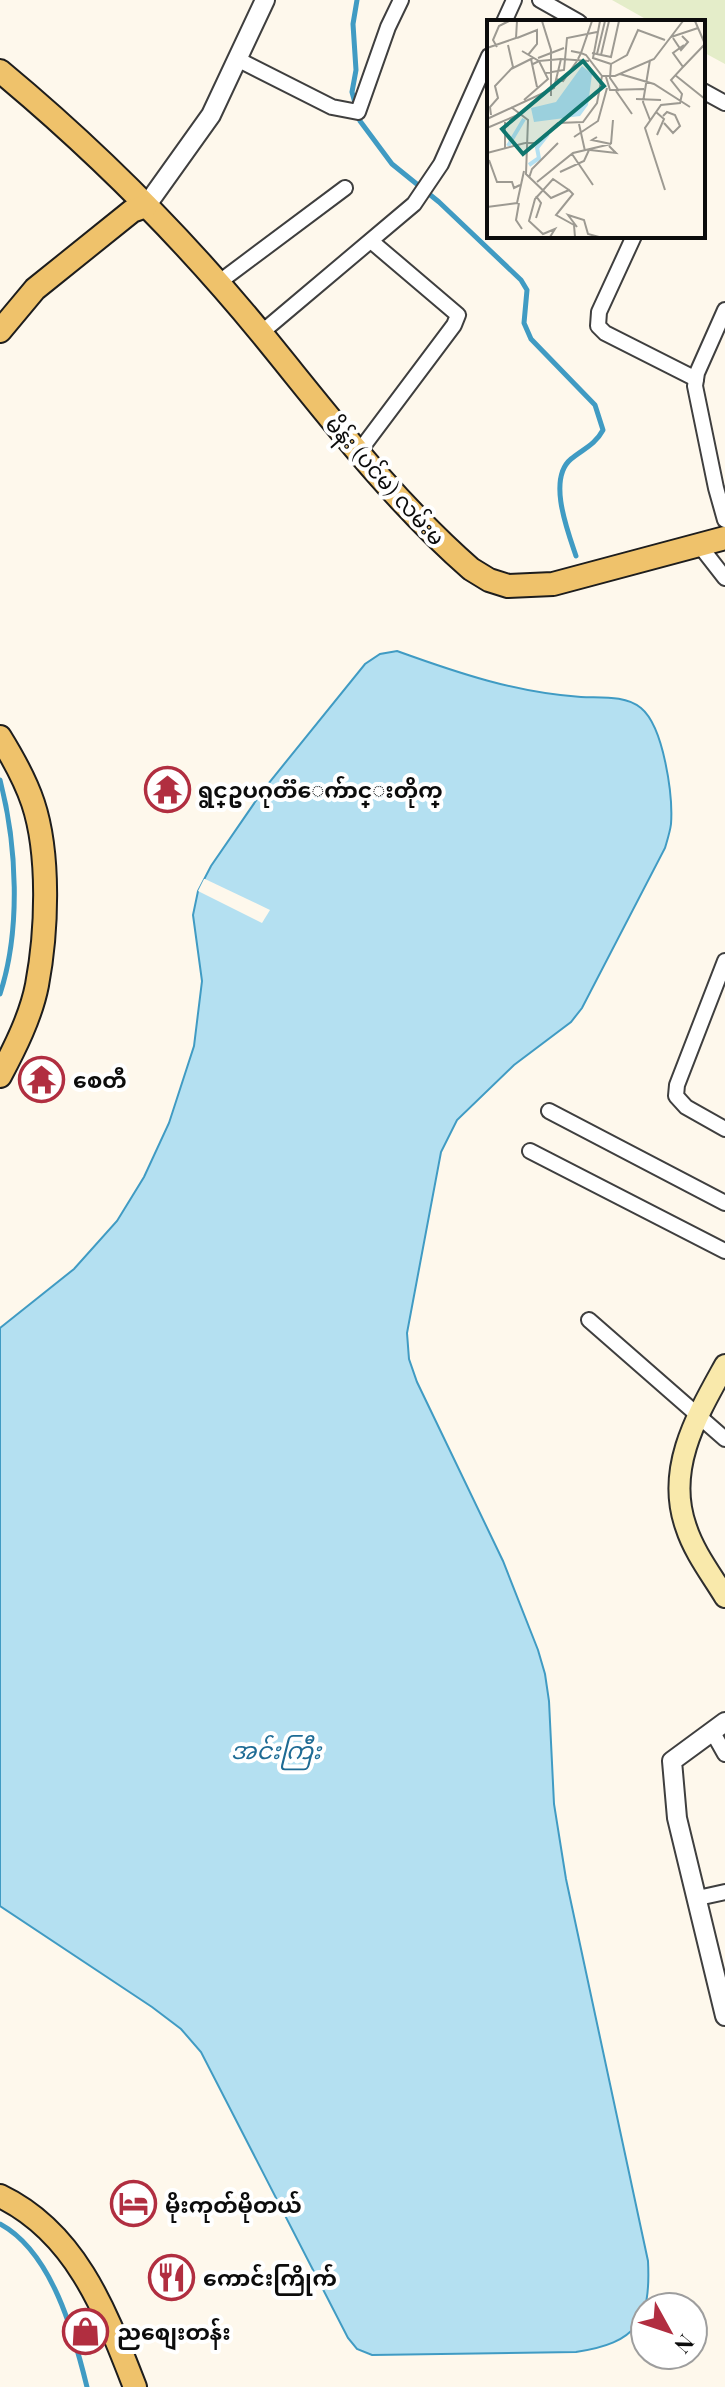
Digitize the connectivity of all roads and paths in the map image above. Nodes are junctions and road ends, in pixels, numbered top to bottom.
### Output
1 (252, 0) edge
2 (265, 0) edge
3 (401, 0) edge
4 (514, 0) edge
5 (540, 0) edge
6 (505, 20) edge
7 (575, 20) edge
8 (237, 59) junction
9 (487, 60) edge
10 (0, 71) edge
11 (705, 92) edge
12 (725, 103) edge
13 (345, 188) dead end
14 (139, 205) junction
15 (633, 238) edge
16 (371, 241) junction
17 (218, 283) junction
18 (725, 310) edge
19 (0, 331) edge
20 (261, 333) junction
21 (696, 379) junction
22 (358, 453) junction
23 (725, 520) edge
24 (725, 538) edge
25 (700, 546) junction
26 (725, 578) edge
27 (0, 737) edge
28 (725, 961) edge
29 (0, 1076) edge
30 (549, 1111) dead end
31 (725, 1129) edge
32 (530, 1151) dead end
33 (725, 1203) edge
34 (725, 1251) edge
35 (589, 1320) dead end
36 (725, 1365) edge
37 (697, 1416) junction
38 (725, 1439) edge
39 (725, 1597) edge
40 (719, 1727) edge
41 (725, 1754) edge
42 (725, 1892) edge
43 (698, 1898) junction
44 (725, 2016) edge
45 (0, 2196) edge
46 (135, 2387) edge

1 - 14 street
2 - 8 street
3 - 8 street
4 - 6 street
5 - 7 street
8 - 14 street
9 - 16 street
10 - 14 main road, မိန်း (ပင်မ) လမ်းမ
11 - 12 street
13 - 17 street
14 - 17 main road, မိန်း (ပင်မ) လမ်းမ
14 - 19 main road
15 - 21 street
16 - 20 street
16 - 22 street
17 - 20 main road, မိန်း (ပင်မ) လမ်းမ
18 - 21 street
20 - 22 main road, မိန်း (ပင်မ) လမ်းမ
21 - 23 street
22 - 25 main road, မိန်း (ပင်မ) လမ်းမ
24 - 25 main road, မိန်း (ပင်မ) လမ်းမ
25 - 26 street
27 - 29 main road
28 - 31 street
30 - 33 street
32 - 34 street
35 - 37 street
36 - 37 main road
37 - 38 street
37 - 39 main road
40 - 41 street
40 - 43 street
42 - 43 street
43 - 44 street
45 - 46 main road

